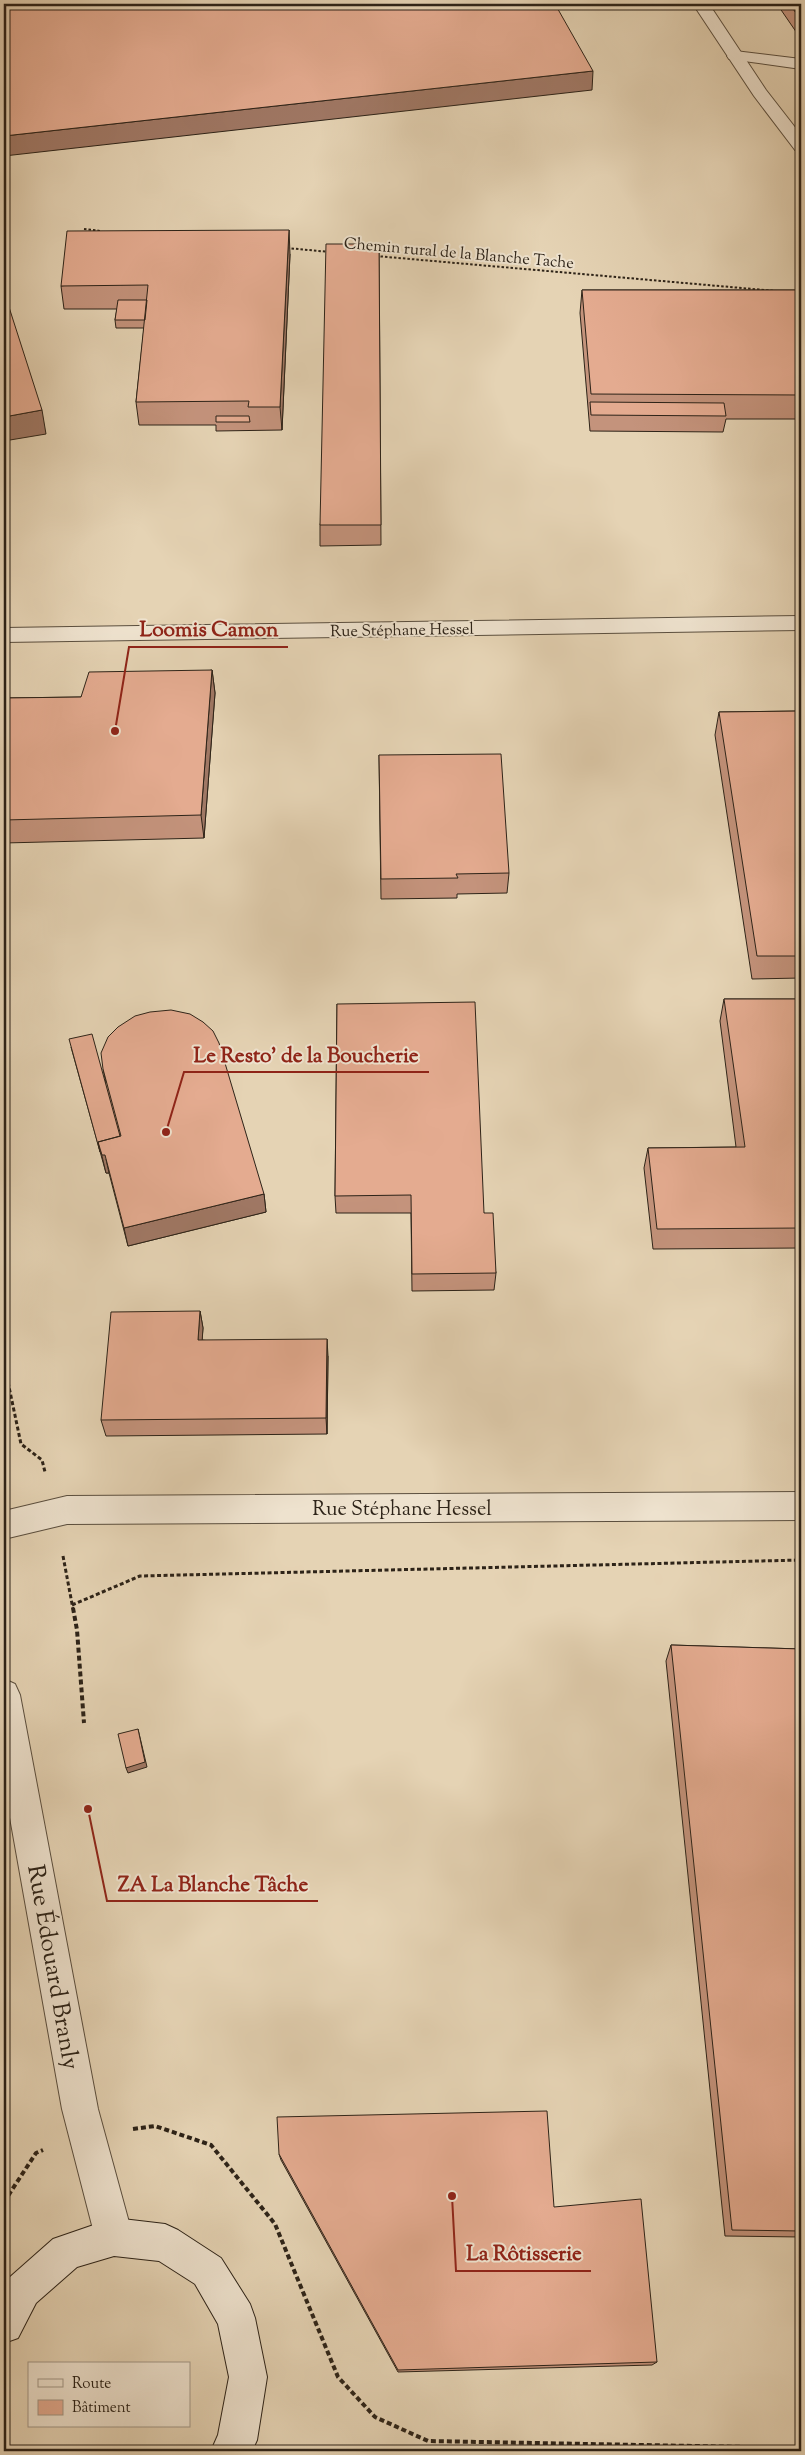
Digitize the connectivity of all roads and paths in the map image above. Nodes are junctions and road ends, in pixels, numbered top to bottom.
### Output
1 (701, 4) edge
2 (736, 56) junction
3 (801, 64) edge
4 (801, 146) edge
5 (84, 229) edge
6 (103, 231) edge
7 (286, 248) edge
8 (335, 252) edge
9 (375, 256) edge
10 (781, 291) edge
11 (801, 623) edge
12 (4, 635) edge
13 (801, 1506) edge
14 (4, 1524) edge
15 (801, 1560) edge
16 (72, 1605) dead end
17 (4, 1695) edge
18 (86, 2134) junction
19 (4, 2202) edge
20 (114, 2237) junction
21 (4, 2324) edge
22 (238, 2447) edge
23 (801, 2448) edge

1 - 2 street
2 - 3 street
2 - 4 street
5 - 6 path
7 - 8 path, Chemin rural de la Blanche Tache
9 - 10 path, Chemin rural de la Blanche Tache
11 - 12 street, Rue Stéphane Hessel
13 - 14 street, Rue Stéphane Hessel
15 - 16 path
17 - 18 street, Rue Édouard Branly
18 - 19 path
18 - 20 street, Rue Édouard Branly
18 - 23 path
20 - 21 street
20 - 22 street

